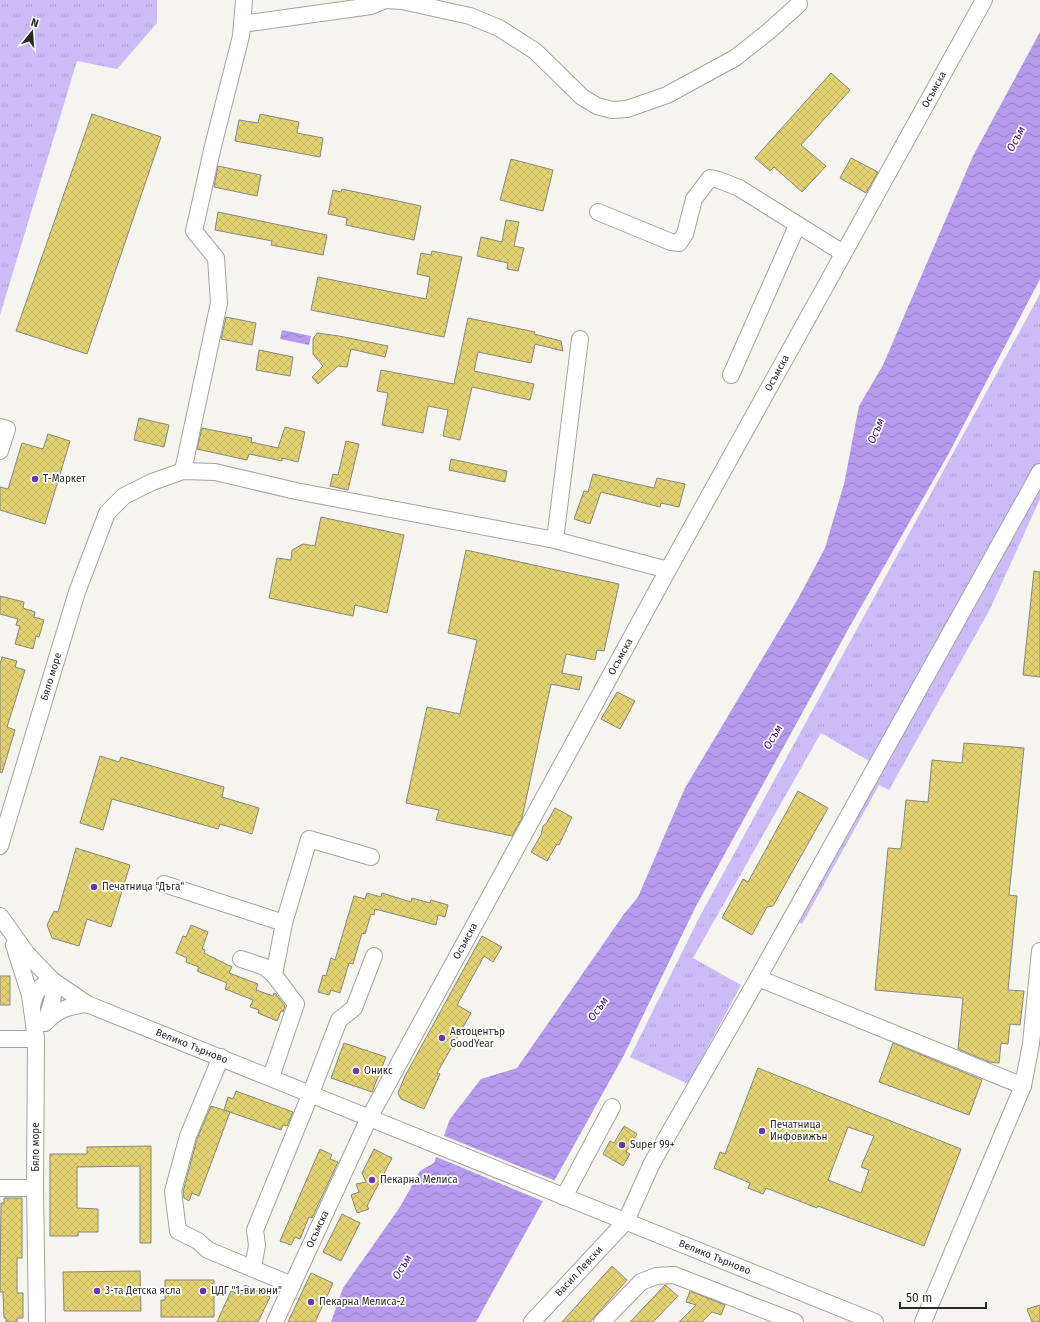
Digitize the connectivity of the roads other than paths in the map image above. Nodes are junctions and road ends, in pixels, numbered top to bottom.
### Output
1 (244, 0) edge
2 (984, 0) edge
3 (799, 4) dead end
4 (242, 24) junction
5 (598, 212) dead end
6 (797, 226) junction
7 (843, 253) junction
8 (580, 339) dead end
9 (731, 375) dead end
10 (0, 427) edge
11 (0, 451) edge
12 (183, 471) junction
13 (1040, 472) edge
14 (555, 540) junction
15 (668, 570) junction
16 (1, 842) edge
17 (371, 857) dead end
18 (164, 884) dead end
19 (3, 921) edge
20 (284, 923) junction
21 (1040, 951) edge
22 (374, 956) dead end
23 (241, 959) dead end
24 (274, 975) junction
25 (758, 978) junction
26 (52, 980) junction
27 (87, 1004) junction
28 (32, 1008) junction
29 (45, 1023) junction
30 (0, 1039) edge
31 (36, 1039) junction
32 (221, 1057) junction
33 (271, 1077) junction
34 (1023, 1086) junction
35 (311, 1094) junction
36 (612, 1107) dead end
37 (369, 1118) junction
38 (0, 1188) edge
39 (35, 1188) junction
40 (559, 1194) junction
41 (626, 1221) junction
42 (253, 1268) junction
43 (292, 1285) junction
44 (37, 1322) edge
45 (275, 1322) edge
46 (532, 1322) edge
47 (602, 1322) edge
48 (795, 1322) edge
49 (875, 1322) edge
50 (923, 1322) edge

1 - 4 street
2 - 7 street, Осъмска
3 - 4 street
4 - 12 street
5 - 6 street
6 - 7 street
6 - 9 street
7 - 15 street, Осъмска
8 - 14 street
10 - 11 street
12 - 14 street
12 - 16 street, Бяло море
13 - 25 street, Васил Левски
14 - 15 street
15 - 37 street, Осъмска
17 - 20 street
18 - 20 street
19 - 26 street, Велико Търново
19 - 28 street
20 - 24 street
21 - 34 street
22 - 35 street
23 - 24 street
24 - 33 street
25 - 34 street
25 - 41 street, Васил Левски
26 - 27 street, Велико Търново
26 - 28 street
26 - 29 street
27 - 29 street, Бяло море
27 - 32 street, Велико Търново
28 - 31 street
29 - 31 street, Бяло море
30 - 31 street
31 - 39 street, Бяло море
32 - 33 street, Велико Търново
32 - 42 street
33 - 35 street, Велико Търново
34 - 50 street
35 - 37 street, Велико Търново
35 - 42 street
36 - 40 street
37 - 40 street, Велико Търново
37 - 43 street, Осъмска
38 - 39 street
39 - 44 street, Бяло море
40 - 41 street, Велико Търново
41 - 46 street, Васил Левски
41 - 49 street, Велико Търново
42 - 43 street
43 - 45 street, Осъмска
47 - 48 street

